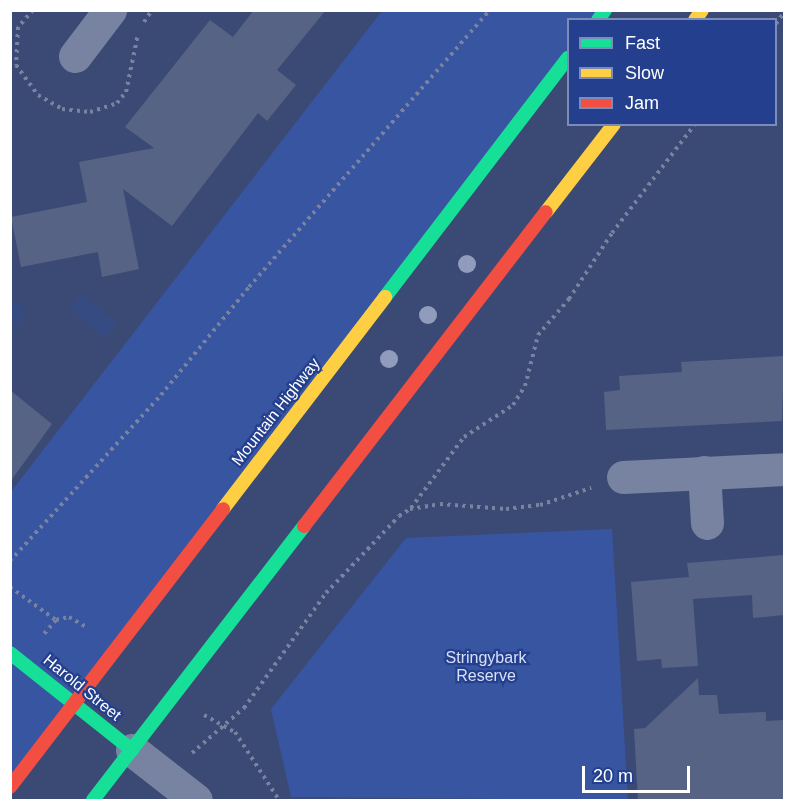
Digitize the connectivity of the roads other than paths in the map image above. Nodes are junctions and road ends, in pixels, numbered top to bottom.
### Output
1 (110, 10) edge
2 (75, 56) dead end
3 (567, 59) edge
4 (612, 126) edge
5 (784, 469) edge
6 (704, 472) junction
7 (622, 477) road end
8 (707, 523) dead end
9 (10, 653) edge
10 (73, 702) junction
11 (132, 750) junction
12 (10, 787) edge
13 (93, 801) edge
14 (196, 801) edge

1 - 2 street
3 - 10 main road, Mountain Highway
4 - 11 main road
5 - 6 street
6 - 7 street
6 - 8 street
9 - 10 main road, Harold Street
10 - 11 main road, Harold Street
10 - 12 main road, Mountain Highway
11 - 13 main road
11 - 14 street

